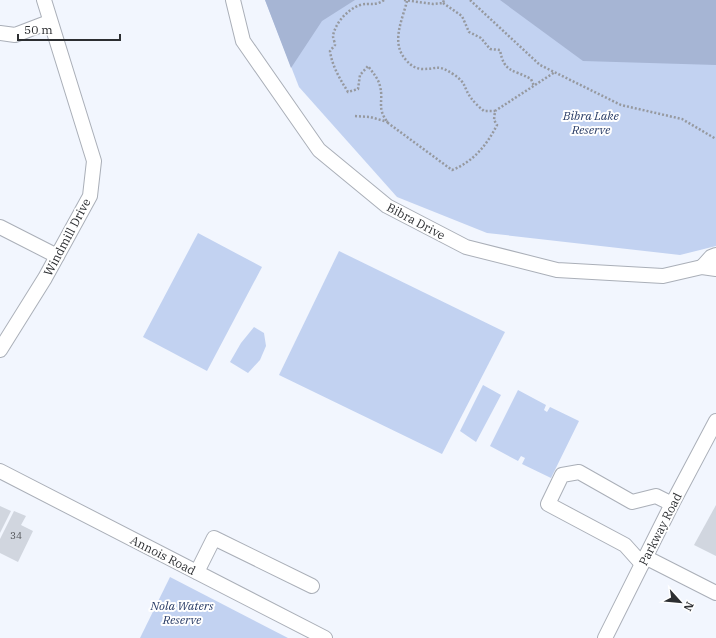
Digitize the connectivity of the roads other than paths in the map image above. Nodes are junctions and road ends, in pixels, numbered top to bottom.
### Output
1 (44, 0) edge
2 (233, 0) edge
3 (49, 22) junction
4 (0, 33) edge
5 (0, 227) edge
6 (716, 255) edge
7 (57, 256) junction
8 (702, 267) junction
9 (716, 269) edge
10 (0, 350) edge
11 (716, 421) edge
12 (0, 471) edge
13 (672, 504) junction
14 (643, 561) junction
15 (197, 572) junction
16 (312, 586) dead end
17 (716, 593) edge
18 (325, 638) edge
19 (605, 638) edge

1 - 3 street, Windmill Drive
2 - 8 street, Bibra Drive
3 - 4 street
3 - 7 street, Windmill Drive
5 - 7 street
6 - 8 street, Bibra Drive
7 - 10 street, Windmill Drive
8 - 9 street, Bibra Drive
11 - 13 street, Parkway Road
12 - 15 street, Annois Road
13 - 14 street, Parkway Road
13 - 14 street
14 - 17 street
14 - 19 street, Parkway Road
15 - 16 street
15 - 18 street, Annois Road

